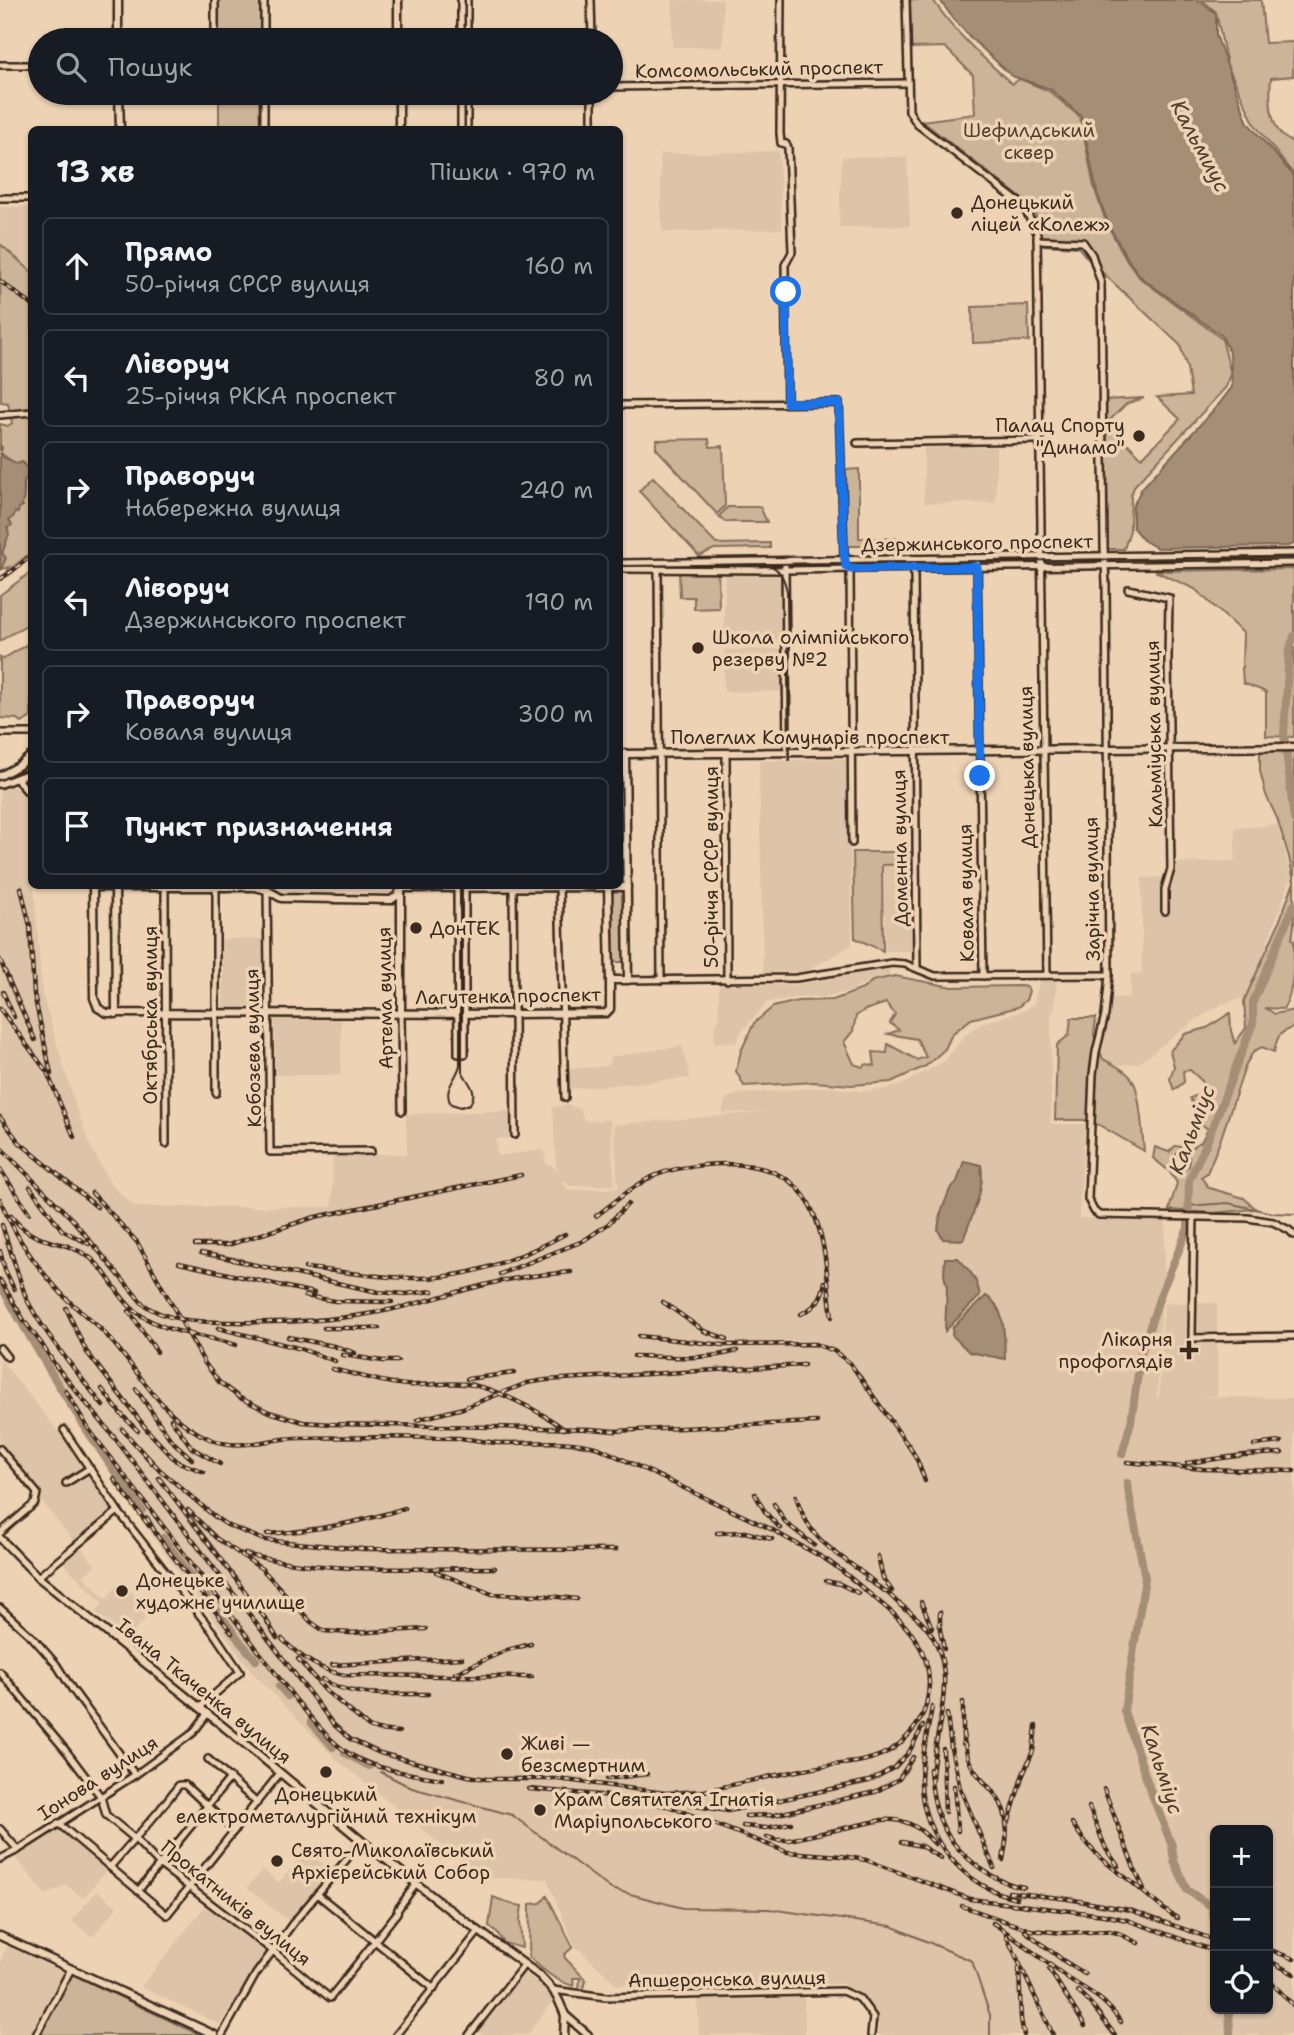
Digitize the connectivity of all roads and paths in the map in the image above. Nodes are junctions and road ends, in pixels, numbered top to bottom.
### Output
1 (118, 0) edge
2 (215, 0) edge
3 (264, 0) edge
4 (398, 0) edge
5 (461, 0) edge
6 (467, 0) edge
7 (591, 0) edge
8 (781, 0) edge
9 (906, 0) edge
10 (118, 28) edge
11 (215, 28) edge
12 (264, 28) edge
13 (398, 28) edge
14 (461, 28) edge
15 (467, 28) edge
16 (592, 28) edge
17 (0, 65) edge
18 (28, 65) edge
19 (908, 83) junction
20 (781, 85) junction
21 (623, 87) edge
22 (119, 105) edge
23 (264, 105) edge
24 (399, 105) edge
25 (461, 105) edge
26 (467, 105) edge
27 (592, 105) edge
28 (120, 126) edge
29 (264, 126) edge
30 (399, 126) edge
31 (461, 126) edge
32 (467, 126) edge
33 (592, 126) edge
34 (0, 198) edge
35 (28, 198) edge
36 (1037, 240) junction
37 (787, 403) junction
38 (623, 405) edge
39 (28, 412) edge
40 (0, 415) edge
41 (1039, 440) junction
42 (857, 443) dead end
43 (1294, 553) edge
44 (1104, 557) junction
45 (1040, 558) junction
46 (914, 559) junction
47 (977, 559) junction
48 (785, 561) junction
49 (846, 561) junction
50 (623, 563) edge
51 (1294, 563) edge
52 (1104, 566) junction
53 (977, 567) junction
54 (1040, 567) junction
55 (914, 568) junction
56 (623, 569) edge
57 (659, 569) junction
58 (850, 569) junction
59 (785, 570) junction
60 (1128, 589) dead end
61 (0, 733) edge
62 (28, 736) edge
63 (1294, 747) edge
64 (1171, 748) junction
65 (1106, 749) junction
66 (1042, 750) junction
67 (980, 751) junction
68 (788, 752) junction
69 (851, 752) junction
70 (915, 752) junction
71 (623, 753) edge
72 (661, 753) junction
73 (726, 753) junction
74 (28, 758) edge
75 (28, 774) edge
76 (0, 776) edge
77 (16, 778) junction
78 (623, 780) edge
79 (0, 784) edge
80 (28, 792) edge
81 (852, 844) dead end
82 (623, 887) edge
83 (627, 887) junction
84 (93, 889) edge
85 (115, 889) edge
86 (165, 889) edge
87 (216, 889) edge
88 (267, 889) edge
89 (268, 889) edge
90 (400, 889) edge
91 (400, 889) edge
92 (461, 889) edge
93 (513, 889) edge
94 (559, 889) edge
95 (608, 889) edge
96 (1165, 911) dead end
97 (917, 968) junction
98 (1047, 975) junction
99 (1109, 975) junction
100 (983, 976) junction
101 (610, 980) junction
102 (628, 980) junction
103 (661, 980) junction
104 (727, 980) junction
105 (401, 1013) junction
106 (116, 1014) junction
107 (166, 1014) junction
108 (216, 1014) junction
109 (269, 1014) junction
110 (461, 1014) junction
111 (514, 1014) junction
112 (562, 1014) junction
113 (216, 1093) dead end
114 (565, 1098) dead end
115 (402, 1111) dead end
116 (515, 1135) dead end
117 (166, 1144) dead end
118 (371, 1152) dead end
119 (1194, 1217) junction
120 (1294, 1235) edge
121 (1294, 1336) edge
122 (0, 1348) edge
123 (7, 1357) dead end
124 (64, 1430) dead end
125 (0, 1449) edge
126 (90, 1468) junction
127 (66, 1483) dead end
128 (118, 1510) junction
129 (0, 1536) edge
130 (38, 1577) junction
131 (0, 1608) edge
132 (0, 1672) edge
133 (200, 1707) junction
134 (207, 1714) junction
135 (208, 1759) dead end
136 (281, 1773) junction
137 (135, 1775) junction
138 (230, 1778) junction
139 (101, 1797) junction
140 (257, 1803) junction
141 (207, 1807) junction
142 (58, 1823) junction
143 (0, 1829) edge
144 (234, 1831) junction
145 (135, 1839) junction
146 (362, 1841) junction
147 (18, 1850) junction
148 (0, 1859) edge
149 (159, 1864) junction
150 (110, 1867) junction
151 (416, 1884) junction
152 (188, 1887) junction
153 (138, 1891) junction
154 (317, 1894) junction
155 (479, 1931) junction
156 (0, 1936) edge
157 (374, 1942) junction
158 (273, 1951) junction
159 (524, 1965) junction
160 (71, 1969) junction
161 (435, 1989) junction
162 (553, 1990) junction
163 (565, 2015) junction
164 (36, 2035) edge
165 (215, 2035) edge
166 (222, 2035) edge
167 (396, 2035) edge
168 (469, 2035) edge
169 (564, 2035) edge
170 (588, 2035) edge
171 (871, 2035) edge

1 - 10 main road
2 - 11 street
3 - 12 street
4 - 13 main road
5 - 14 street
6 - 15 street
7 - 16 street
8 - 20 street
9 - 19 street
17 - 18 street
19 - 20 street, Комсомольський проспект
19 - 36 street
20 - 21 street, Комсомольський проспект
20 - 37 street
22 - 28 main road
23 - 29 street
24 - 30 main road
25 - 31 street
26 - 32 street
27 - 33 street
34 - 35 street
36 - 41 street
36 - 44 street
37 - 38 street
37 - 49 street
39 - 40 street
41 - 42 street
41 - 45 street
43 - 44 street, Дзержинського проспект
44 - 45 street, Дзержинського проспект
44 - 52 street, Зарічна вулиця
45 - 47 street, Дзержинського проспект
45 - 54 street, Донецька вулиця
46 - 47 street, Дзержинського проспект
46 - 49 street, Дзержинського проспект
46 - 55 street, Доменна вулиця
47 - 53 street, Коваля вулиця
48 - 49 street, Дзержинського проспект
48 - 50 street, Дзержинського проспект
48 - 59 street
49 - 58 street
51 - 52 street, Дзержинського проспект
52 - 54 street, Дзержинського проспект
52 - 65 street, Зарічна вулиця
53 - 54 street, Дзержинського проспект
53 - 55 street, Дзержинського проспект
53 - 67 street, Коваля вулиця
54 - 66 street, Донецька вулиця
55 - 58 street, Дзержинського проспект
55 - 70 street, Доменна вулиця
56 - 57 street, Дзержинського проспект
57 - 59 street, Дзержинського проспект
57 - 72 street
58 - 59 street, Дзержинського проспект
58 - 69 street
59 - 68 street
60 - 64 street, Кальміуська вулиця
61 - 62 street
63 - 64 main road, Полеглих Комунарів проспект
64 - 65 main road, Полеглих Комунарів проспект
64 - 96 street, Кальміуська вулиця
65 - 66 main road, Полеглих Комунарів проспект
65 - 99 street, Зарічна вулиця
66 - 67 main road, Полеглих Комунарів проспект
66 - 98 street, Донецька вулиця
67 - 70 main road, Полеглих Комунарів проспект
67 - 100 street, Коваля вулиця
68 - 69 main road, Полеглих Комунарів проспект
68 - 73 main road, Полеглих Комунарів проспект
69 - 70 main road, Полеглих Комунарів проспект
69 - 81 street
70 - 97 street, Доменна вулиця
71 - 72 main road, Полеглих Комунарів проспект
72 - 73 main road, Полеглих Комунарів проспект
72 - 103 street
73 - 104 street, 50-річчя СРСР вулиця
74 - 76 main road
75 - 77 main road
77 - 79 main road
77 - 80 main road
78 - 83 main road
82 - 83 main road
83 - 102 main road
84 - 106 main road
85 - 106 main road
86 - 107 street, Октябрська вулиця
87 - 108 street
88 - 109 street, Кобозєва вулиця
89 - 90 main road
91 - 105 main road, Артема вулиця
92 - 110 street
93 - 111 street
94 - 112 street
95 - 101 main road
97 - 100 street, Лагутенка проспект
97 - 104 street, Лагутенка проспект
98 - 99 street, Лагутенка проспект
98 - 100 street, Лагутенка проспект
99 - 119 street, Зарічна вулиця
101 - 102 main road, Лагутенка проспект
101 - 112 main road, Лагутенка проспект
102 - 103 street, Лагутенка проспект
103 - 104 street, Лагутенка проспект
105 - 109 main road, Лагутенка проспект
105 - 110 main road, Лагутенка проспект
105 - 115 street, Артема вулиця
106 - 107 main road, Лагутенка проспект
107 - 108 main road, Лагутенка проспект
107 - 117 street, Октябрська вулиця
108 - 109 main road, Лагутенка проспект
108 - 113 street
109 - 118 street, Кобозєва вулиця
110 - 110 street
110 - 111 main road, Лагутенка проспект
111 - 112 main road, Лагутенка проспект
111 - 116 street
112 - 114 street
119 - 120 street
119 - 121 street
122 - 123 street
124 - 126 street
125 - 129 street
126 - 127 street
126 - 128 street
128 - 130 street
128 - 133 street
129 - 130 main road, Івана Ткаченка вулиця
130 - 133 main road, Івана Ткаченка вулиця
131 - 137 street
132 - 139 street, Прокатників вулиця
133 - 134 main road, Івана Ткаченка вулиця
134 - 136 main road, Івана Ткаченка вулиця
134 - 137 street, Іонова вулиця
135 - 138 street
136 - 140 street
136 - 146 main road, Івана Ткаченка вулиця
137 - 139 street, Іонова вулиця
138 - 140 street
138 - 141 street
139 - 142 street, Іонова вулиця
139 - 145 street, Прокатників вулиця
140 - 144 street
141 - 144 street
141 - 145 street
141 - 149 street
142 - 147 street, Іонова вулиця
142 - 150 street
143 - 147 street
144 - 152 street
145 - 149 street, Прокатників вулиця
145 - 150 street
146 - 151 main road, Івана Ткаченка вулиця
146 - 154 street
147 - 148 street, Іонова вулиця
149 - 152 street, Прокатників вулиця
149 - 153 street
150 - 153 street
151 - 155 main road, Івана Ткаченка вулиця
151 - 157 street
152 - 153 street
152 - 158 street, Прокатників вулиця
154 - 157 street
154 - 158 street
155 - 159 main road, Івана Ткаченка вулиця
155 - 161 street
156 - 160 main road
157 - 158 street, Прокатників вулиця
157 - 161 street
158 - 166 street
159 - 162 main road, Івана Ткаченка вулиця
159 - 168 street
160 - 164 street
160 - 165 main road
161 - 167 street
162 - 163 main road, Івана Ткаченка вулиця
162 - 171 street, Апшеронська вулиця
163 - 169 main road, Івана Ткаченка вулиця
163 - 170 main road

